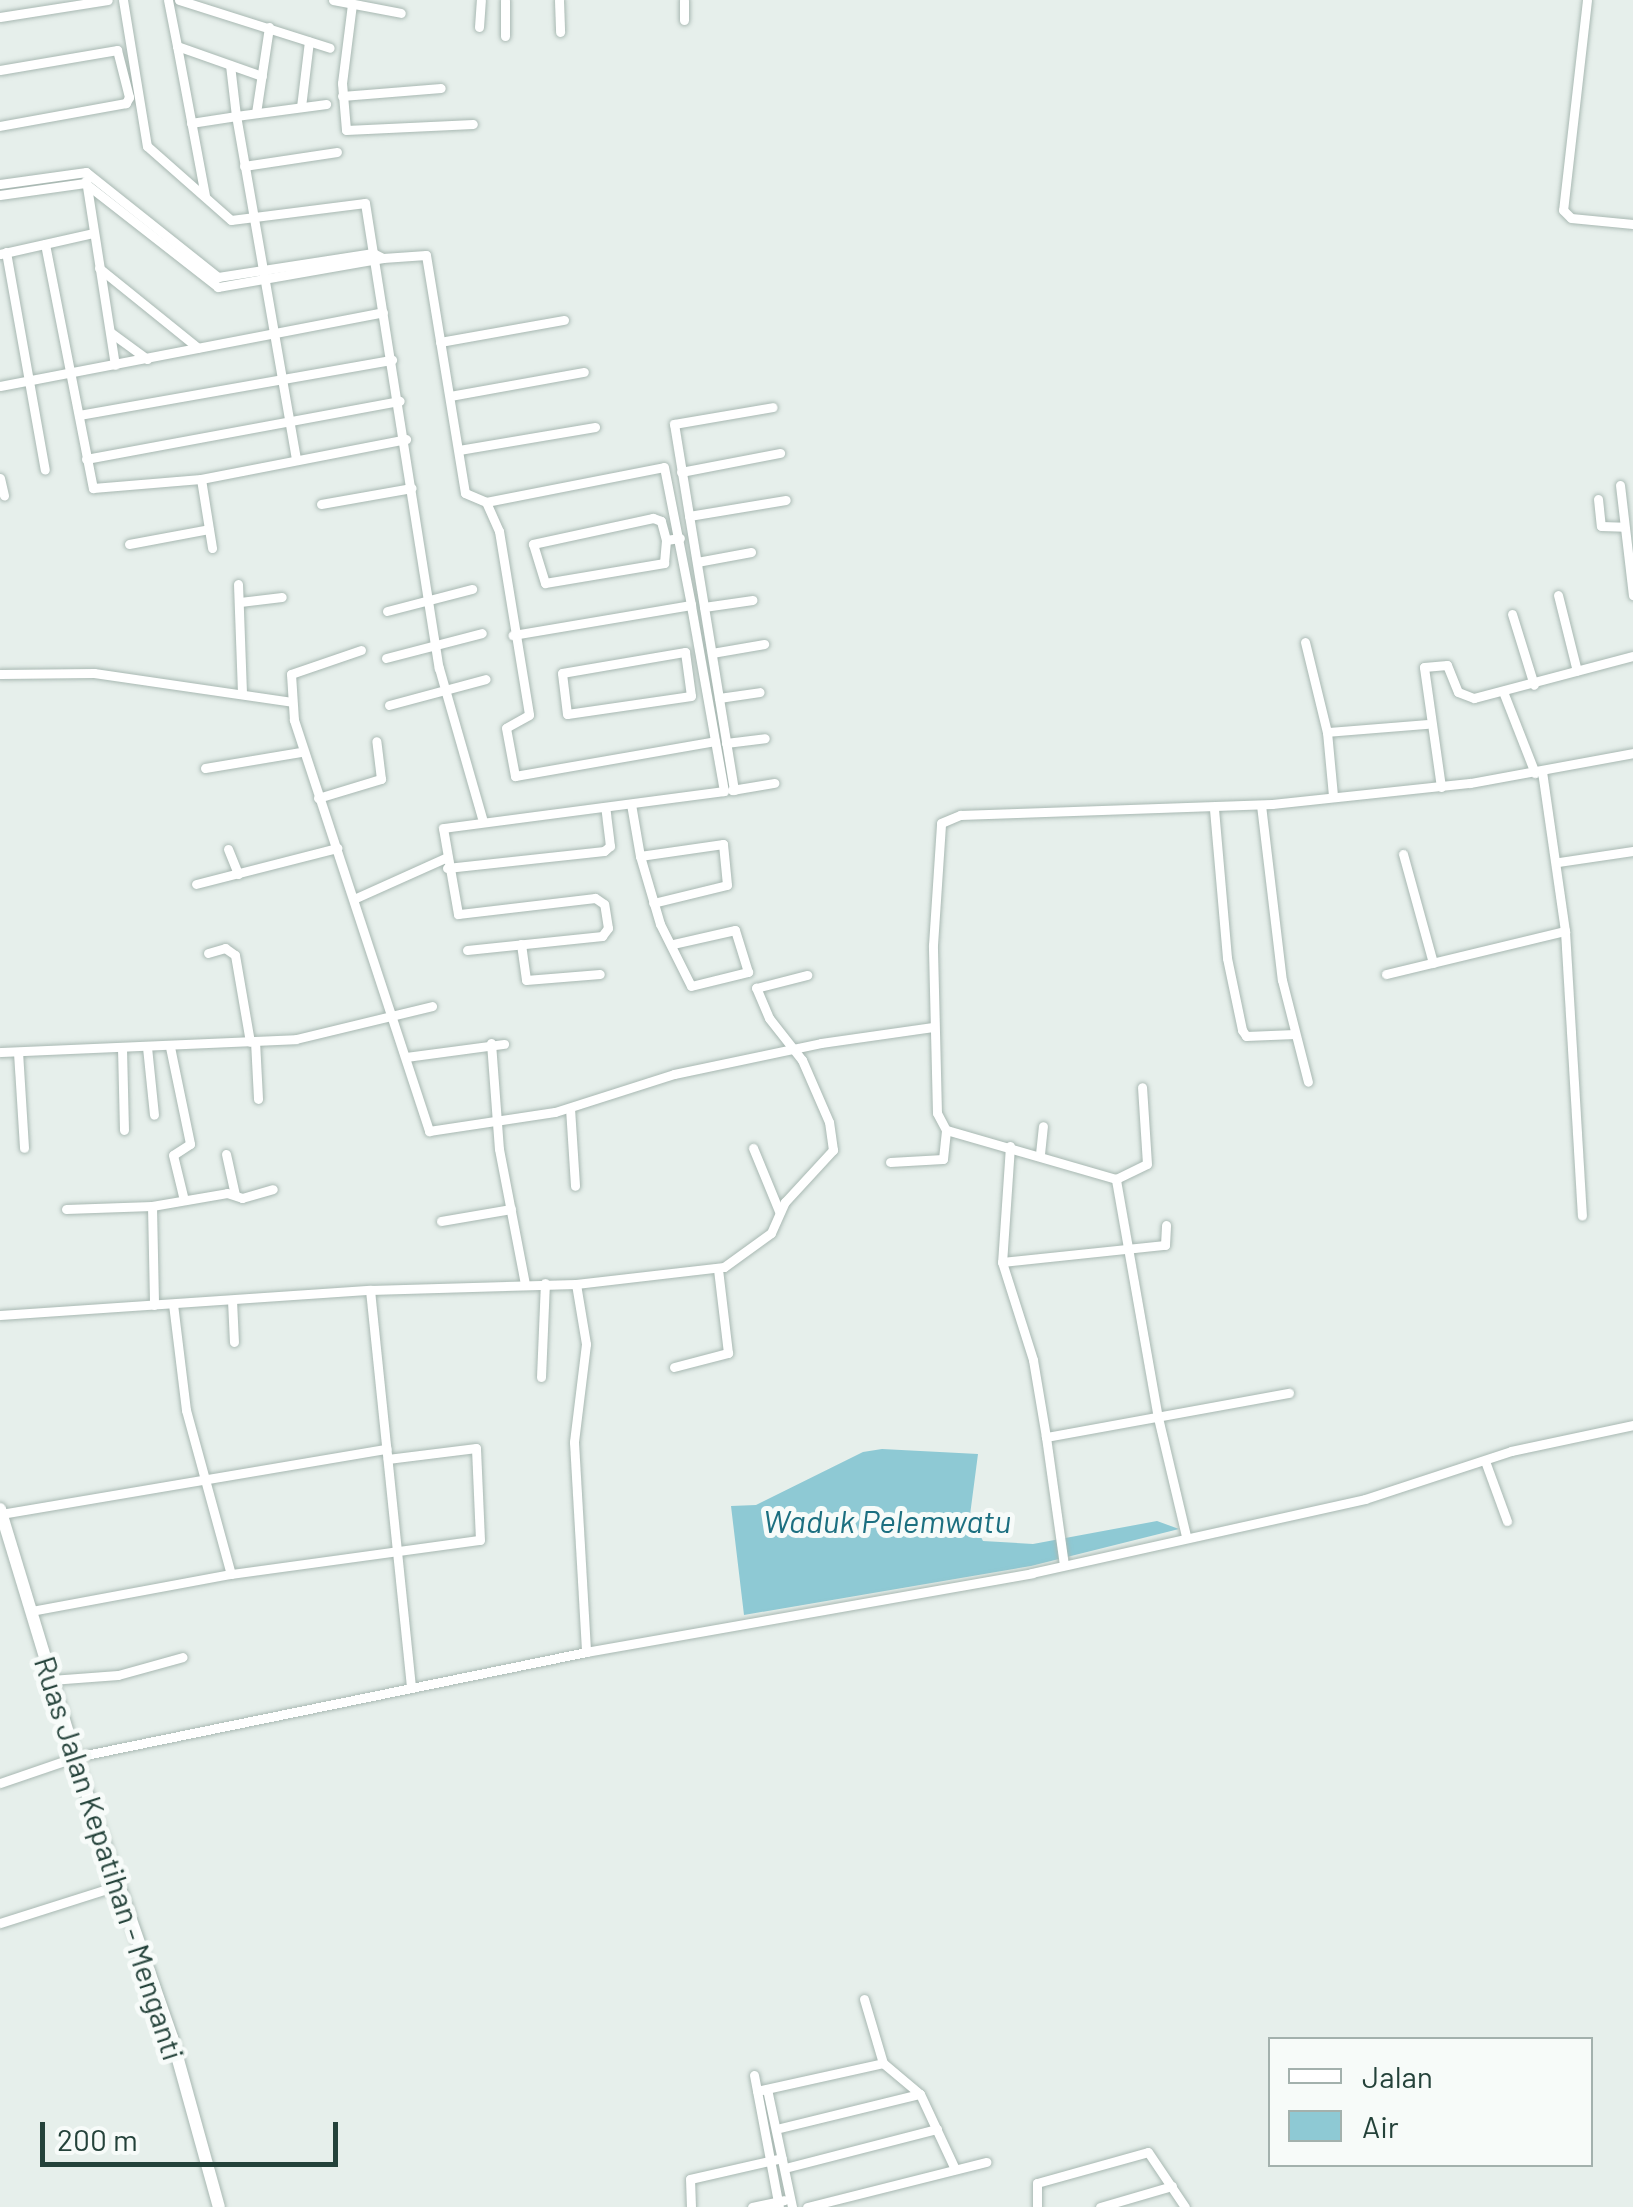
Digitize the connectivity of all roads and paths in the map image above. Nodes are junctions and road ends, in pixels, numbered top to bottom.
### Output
1 (108, 0) edge
2 (123, 0) edge
3 (168, 0) edge
4 (180, 0) edge
5 (333, 0) edge
6 (393, 0) edge
7 (481, 0) edge
8 (505, 0) edge
9 (559, 0) edge
10 (684, 0) edge
11 (1586, 0) edge
12 (352, 4) junction
13 (0, 17) edge
14 (684, 20) dead end
15 (479, 27) dead end
16 (269, 28) junction
17 (560, 32) dead end
18 (504, 36) dead end
19 (310, 41) junction
20 (177, 46) junction
21 (330, 48) dead end
22 (230, 65) junction
23 (0, 70) edge
24 (262, 76) junction
25 (441, 88) dead end
26 (342, 96) junction
27 (326, 104) dead end
28 (301, 107) junction
29 (256, 113) junction
30 (236, 116) junction
31 (192, 123) junction
32 (473, 124) dead end
33 (0, 126) edge
34 (337, 152) dead end
35 (244, 166) junction
36 (86, 177) junction
37 (0, 184) edge
38 (0, 196) edge
39 (205, 196) junction
40 (252, 218) junction
41 (1633, 224) edge
42 (93, 233) junction
43 (45, 244) junction
44 (3, 253) edge
45 (382, 258) junction
46 (99, 268) junction
47 (261, 278) junction
48 (383, 312) junction
49 (564, 320) dead end
50 (110, 332) junction
51 (271, 334) junction
52 (440, 342) junction
53 (198, 348) junction
54 (147, 359) junction
55 (392, 360) junction
56 (115, 364) junction
57 (584, 372) dead end
58 (69, 373) junction
59 (279, 378) junction
60 (30, 380) junction
61 (0, 386) edge
62 (450, 396) junction
63 (400, 401) junction
64 (773, 407) dead end
65 (79, 415) junction
66 (286, 422) junction
67 (595, 427) dead end
68 (406, 439) junction
69 (458, 450) junction
70 (780, 453) dead end
71 (86, 459) junction
72 (296, 459) junction
73 (45, 470) dead end
74 (682, 472) junction
75 (0, 478) edge
76 (200, 480) junction
77 (1620, 484) dead end
78 (412, 488) junction
79 (4, 496) dead end
80 (1598, 499) dead end
81 (786, 500) dead end
82 (486, 502) junction
83 (321, 504) dead end
84 (689, 516) junction
85 (1624, 527) junction
86 (210, 530) junction
87 (680, 538) junction
88 (666, 540) junction
89 (129, 544) dead end
90 (212, 548) dead end
91 (751, 552) dead end
92 (1630, 552) edge
93 (696, 562) junction
94 (238, 584) dead end
95 (472, 589) dead end
96 (1558, 595) dead end
97 (1633, 595) edge
98 (282, 597) dead end
99 (752, 600) dead end
100 (428, 601) junction
101 (240, 602) junction
102 (691, 605) junction
103 (704, 607) junction
104 (387, 611) dead end
105 (1512, 614) dead end
106 (482, 633) dead end
107 (514, 635) junction
108 (1305, 642) dead end
109 (436, 644) junction
110 (764, 644) dead end
111 (361, 650) dead end
112 (712, 653) junction
113 (1633, 656) edge
114 (386, 658) dead end
115 (1577, 671) junction
116 (702, 672) junction
117 (0, 674) edge
118 (689, 674) junction
119 (486, 679) dead end
120 (1534, 685) junction
121 (445, 690) junction
122 (760, 692) dead end
123 (242, 694) junction
124 (1504, 694) junction
125 (719, 698) junction
126 (292, 702) junction
127 (389, 705) dead end
128 (1428, 724) junction
129 (1327, 732) junction
130 (765, 738) dead end
131 (376, 741) dead end
132 (721, 742) junction
133 (301, 752) junction
134 (1633, 753) edge
135 (205, 768) dead end
136 (1538, 772) junction
137 (774, 783) dead end
138 (1441, 787) junction
139 (729, 790) junction
140 (1333, 796) junction
141 (318, 798) junction
142 (628, 804) junction
143 (1261, 805) junction
144 (606, 808) junction
145 (1214, 809) junction
146 (483, 821) junction
147 (337, 848) junction
148 (228, 849) dead end
149 (1633, 851) edge
150 (1403, 854) dead end
151 (640, 856) junction
152 (1559, 862) junction
153 (446, 863) junction
154 (238, 874) junction
155 (196, 884) dead end
156 (356, 898) junction
157 (653, 903) junction
158 (1565, 932) junction
159 (520, 944) junction
160 (673, 944) junction
161 (467, 950) dead end
162 (208, 953) dead end
163 (1433, 963) junction
164 (600, 974) dead end
165 (1386, 974) dead end
166 (807, 975) dead end
167 (432, 1006) dead end
168 (394, 1017) junction
169 (933, 1027) junction
170 (1295, 1034) junction
171 (253, 1042) junction
172 (491, 1043) junction
173 (504, 1044) dead end
174 (147, 1047) junction
175 (170, 1047) junction
176 (122, 1048) junction
177 (796, 1051) junction
178 (0, 1052) edge
179 (18, 1052) junction
180 (406, 1057) junction
181 (1308, 1082) dead end
182 (1142, 1087) dead end
183 (258, 1099) dead end
184 (570, 1108) junction
185 (154, 1115) dead end
186 (498, 1117) junction
187 (1043, 1126) dead end
188 (124, 1130) dead end
189 (946, 1130) junction
190 (1010, 1146) junction
191 (24, 1148) dead end
192 (754, 1148) dead end
193 (226, 1154) dead end
194 (1040, 1154) junction
195 (890, 1162) dead end
196 (1116, 1179) junction
197 (574, 1186) dead end
198 (273, 1190) dead end
199 (235, 1195) junction
200 (184, 1200) junction
201 (152, 1206) junction
202 (66, 1209) dead end
203 (510, 1209) junction
204 (779, 1211) junction
205 (1582, 1215) dead end
206 (441, 1220) dead end
207 (1166, 1225) dead end
208 (1125, 1250) junction
209 (1002, 1262) junction
210 (718, 1269) junction
211 (525, 1284) junction
212 (545, 1284) junction
213 (576, 1284) junction
214 (370, 1290) junction
215 (232, 1300) junction
216 (173, 1304) junction
217 (154, 1305) junction
218 (0, 1315) edge
219 (234, 1342) dead end
220 (674, 1367) dead end
221 (541, 1377) dead end
222 (1289, 1393) dead end
223 (1158, 1418) junction
224 (1633, 1424) edge
225 (1046, 1437) junction
226 (388, 1454) junction
227 (1485, 1461) junction
228 (203, 1476) junction
229 (1, 1511) edge
230 (1507, 1522) dead end
231 (1186, 1536) junction
232 (396, 1550) junction
233 (1064, 1565) junction
234 (231, 1574) junction
235 (31, 1611) junction
236 (586, 1652) junction
237 (183, 1657) dead end
238 (51, 1680) junction
239 (410, 1688) junction
240 (76, 1757) junction
241 (0, 1783) edge
242 (120, 1885) junction
243 (0, 1923) edge
244 (864, 1999) dead end
245 (882, 2063) junction
246 (754, 2075) dead end
247 (762, 2090) junction
248 (920, 2094) junction
249 (937, 2128) junction
250 (776, 2129) junction
251 (780, 2162) junction
252 (986, 2162) dead end
253 (955, 2169) junction
254 (1172, 2186) junction
255 (791, 2203) edge
256 (778, 2204) edge
257 (219, 2207) edge
258 (691, 2207) edge
259 (752, 2207) edge
260 (808, 2207) edge
261 (1037, 2207) edge
262 (1100, 2207) edge
263 (1185, 2207) edge

1 - 13 street
2 - 39 street
3 - 20 street
4 - 16 street
5 - 12 street
6 - 12 street
7 - 15 street
8 - 18 street
9 - 17 street
10 - 14 street
11 - 41 street
12 - 26 street
16 - 19 street
16 - 24 street
19 - 21 street
19 - 28 street
20 - 22 street
20 - 31 street
22 - 24 street
22 - 30 street
23 - 33 street
24 - 29 street
25 - 26 street
26 - 32 street
27 - 28 street
28 - 29 street
29 - 30 street
30 - 31 street
30 - 35 street
31 - 39 street
34 - 35 street
35 - 40 street
36 - 37 street
36 - 38 street
36 - 42 street
36 - 47 street
39 - 40 street
40 - 45 street
40 - 47 street
42 - 43 street
42 - 46 street
43 - 44 street
43 - 58 street
44 - 60 street
45 - 47 street
45 - 48 street
45 - 52 street
46 - 50 street
46 - 53 street
47 - 51 street
48 - 51 street
48 - 55 street
49 - 52 street
50 - 54 street
50 - 56 street
51 - 53 street
51 - 59 street
52 - 62 street
53 - 54 street
54 - 56 street
55 - 59 street
55 - 63 street
56 - 58 street
57 - 62 street
58 - 60 street
58 - 65 street
59 - 65 street
59 - 66 street
60 - 61 street
60 - 73 street
62 - 69 street
63 - 66 street
63 - 68 street
64 - 74 street
65 - 71 street
66 - 71 street
66 - 72 street
67 - 69 street
68 - 72 street
68 - 78 street
69 - 82 street
70 - 74 street
71 - 76 street
72 - 76 street
74 - 84 street
75 - 79 street
76 - 86 street
77 - 85 street
78 - 83 street
78 - 100 street
80 - 85 street
81 - 84 street
82 - 87 street
82 - 107 street
84 - 93 street
85 - 92 street
86 - 89 street
86 - 90 street
87 - 88 street
87 - 102 street
88 - 88 street
91 - 93 street
92 - 97 street
93 - 103 street
94 - 101 street
95 - 100 street
96 - 115 street
98 - 101 street
99 - 103 street
100 - 104 street
100 - 109 street
101 - 123 street
102 - 107 street
102 - 116 street
103 - 112 street
105 - 120 street
106 - 109 street
107 - 132 street
108 - 129 street
109 - 114 street
109 - 121 street
110 - 112 street
111 - 126 street
112 - 125 street
113 - 115 street
115 - 120 street
116 - 118 street
116 - 132 street
117 - 123 street
118 - 118 street
119 - 121 street
120 - 124 street
121 - 127 street
121 - 146 street
122 - 125 street
123 - 126 street
124 - 128 street
124 - 136 street
125 - 132 street
126 - 133 street
128 - 129 street
128 - 138 street
129 - 140 street
130 - 132 street
131 - 141 street
132 - 139 street
133 - 135 street
133 - 141 street
134 - 136 street
136 - 138 street
136 - 152 street
137 - 139 street
138 - 140 street
139 - 142 street
140 - 143 street
141 - 147 street
142 - 144 street
142 - 151 street
143 - 145 street
143 - 170 street
144 - 146 street
144 - 153 street
145 - 169 street
145 - 170 street
146 - 153 street
147 - 154 street
147 - 156 street
148 - 154 street
149 - 152 street
150 - 163 street
151 - 157 street
151 - 157 street
152 - 158 street
153 - 156 street
153 - 159 street
154 - 155 street
156 - 168 street
157 - 160 street
158 - 163 street
158 - 205 street
159 - 161 street
159 - 164 street
160 - 160 street
162 - 171 street
163 - 165 street
166 - 177 street
167 - 168 street
168 - 171 street
168 - 180 street
169 - 177 street
169 - 189 street
170 - 181 street
171 - 175 street
171 - 183 street
172 - 173 street
172 - 180 street
172 - 186 street
174 - 175 street
174 - 176 street
174 - 185 street
175 - 200 street
176 - 179 street
176 - 188 street
177 - 184 street
177 - 204 street
178 - 179 street
179 - 191 street
180 - 186 street
182 - 196 street
184 - 186 street
184 - 197 street
186 - 203 street
187 - 194 street
189 - 190 street
189 - 195 street
190 - 194 street
190 - 209 street
192 - 204 street
193 - 199 street
194 - 196 street
196 - 208 street
198 - 199 street
199 - 200 street
200 - 201 street
201 - 202 street
201 - 217 street
203 - 206 street
203 - 211 street
204 - 210 street
207 - 208 street
208 - 209 street
208 - 223 street
209 - 225 street
210 - 213 street
210 - 220 street
211 - 212 street
211 - 214 street
212 - 213 street
212 - 221 street
213 - 236 street
214 - 215 street
214 - 226 street
215 - 216 street
215 - 219 street
216 - 217 street
216 - 228 street
217 - 218 street
222 - 223 street
223 - 225 street
223 - 231 street
224 - 227 street
225 - 233 street
226 - 228 street
226 - 232 street
226 - 232 street
227 - 230 street
227 - 231 street
228 - 229 street
228 - 234 street
229 - 235 main road, Ruas Jalan Kepatihan - Menganti
231 - 233 street
232 - 234 street
232 - 239 street
233 - 236 street
234 - 235 street
235 - 238 main road, Ruas Jalan Kepatihan - Menganti
236 - 239 street
237 - 238 street
238 - 240 main road, Ruas Jalan Kepatihan - Menganti
239 - 240 street
240 - 241 street
240 - 242 main road, Ruas Jalan Kepatihan - Menganti
242 - 243 street
242 - 257 main road, Ruas Jalan Kepatihan - Menganti
244 - 245 street
245 - 247 street
245 - 248 street
246 - 247 street
247 - 250 street
247 - 251 street
248 - 249 street
248 - 250 street
249 - 251 street
249 - 253 street
250 - 251 street
251 - 255 street
251 - 256 street
251 - 258 street
252 - 253 street
253 - 260 street
254 - 261 street
254 - 262 street
254 - 263 street
255 - 256 street
256 - 259 street

